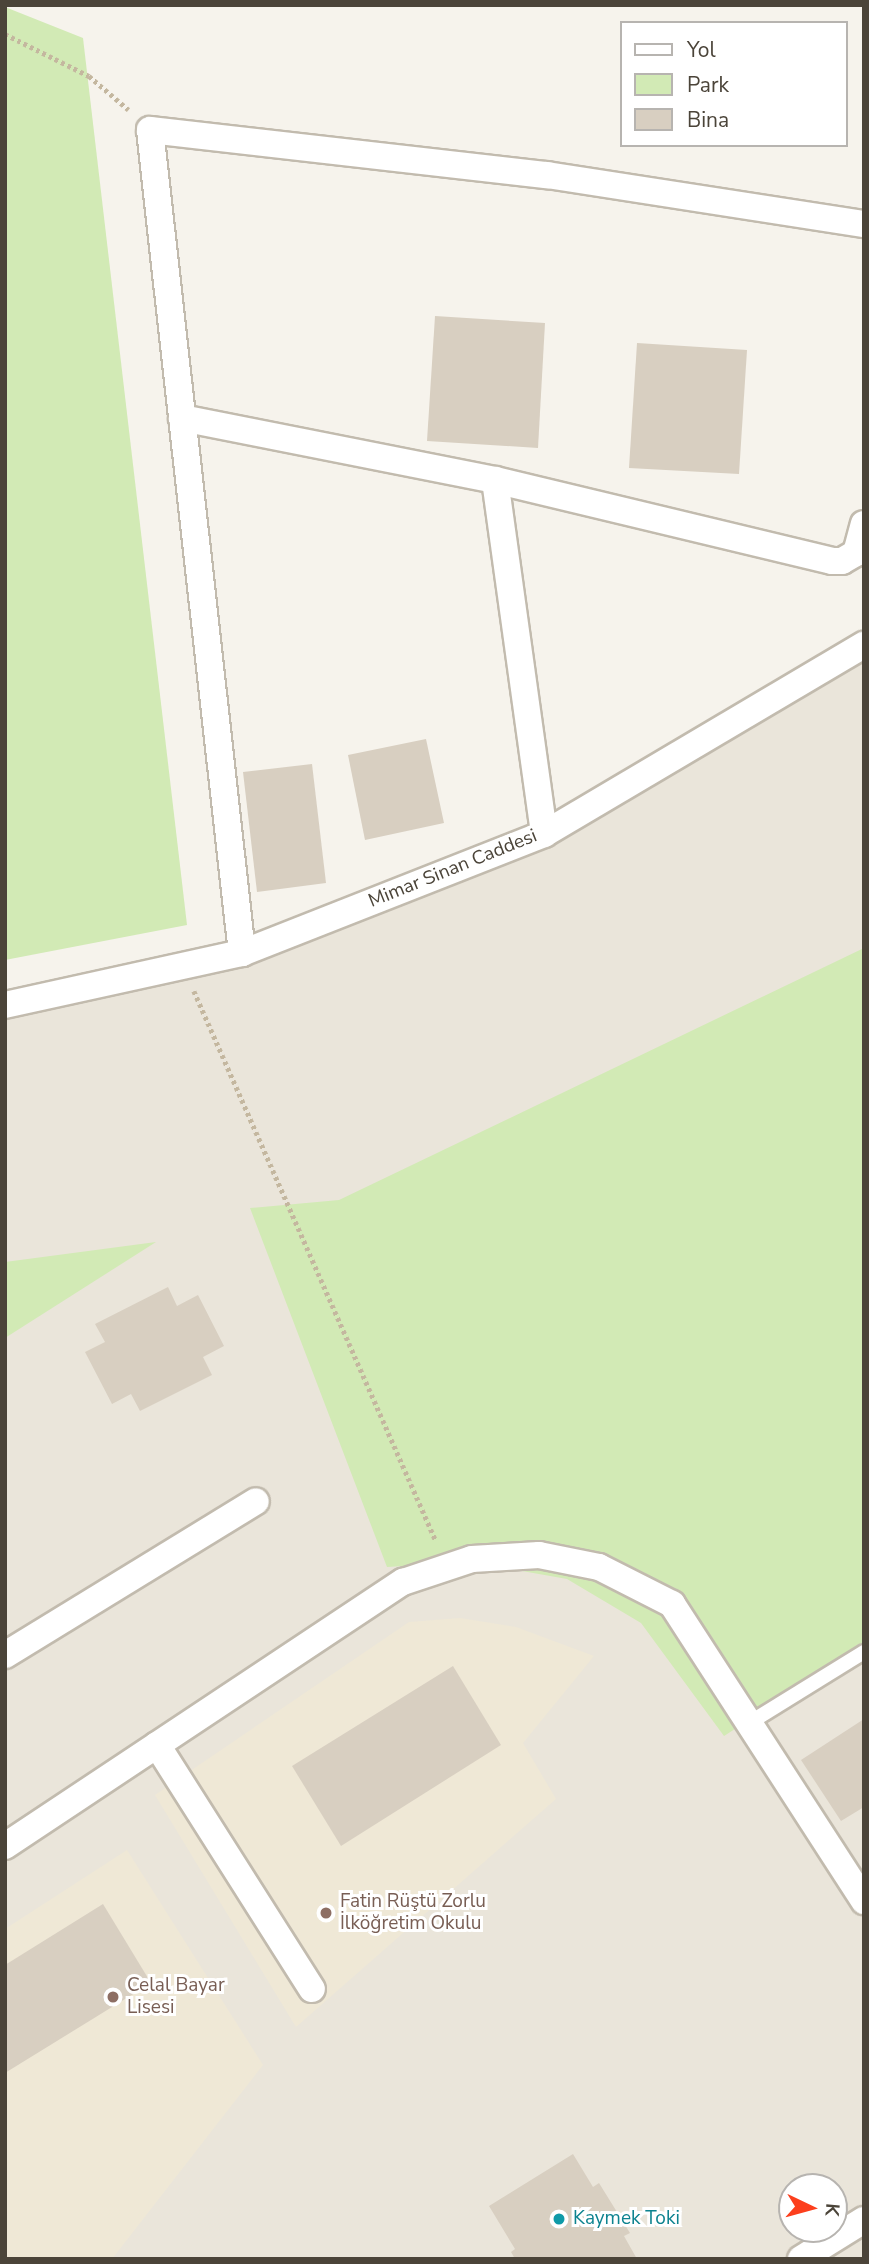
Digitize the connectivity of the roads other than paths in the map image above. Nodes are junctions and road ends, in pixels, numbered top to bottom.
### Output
1 (864, 224) edge
2 (182, 418) junction
3 (495, 480) junction
4 (864, 524) edge
5 (864, 645) edge
6 (544, 834) junction
7 (242, 953) junction
8 (5, 1005) edge
9 (256, 1501) dead end
10 (864, 1652) edge
11 (5, 1655) edge
12 (749, 1723) junction
13 (157, 1745) junction
14 (5, 1846) edge
15 (864, 1901) edge
16 (312, 1989) dead end
17 (864, 2220) edge
18 (801, 2259) edge

1 - 2 street
2 - 3 street
2 - 7 street
3 - 4 street
3 - 6 street
5 - 6 street, Mimar Sinan Caddesi
6 - 7 street, Mimar Sinan Caddesi
7 - 8 street, Mimar Sinan Caddesi
9 - 11 street
10 - 12 lane
12 - 13 street
12 - 15 street
13 - 14 street
13 - 16 street
17 - 18 street

